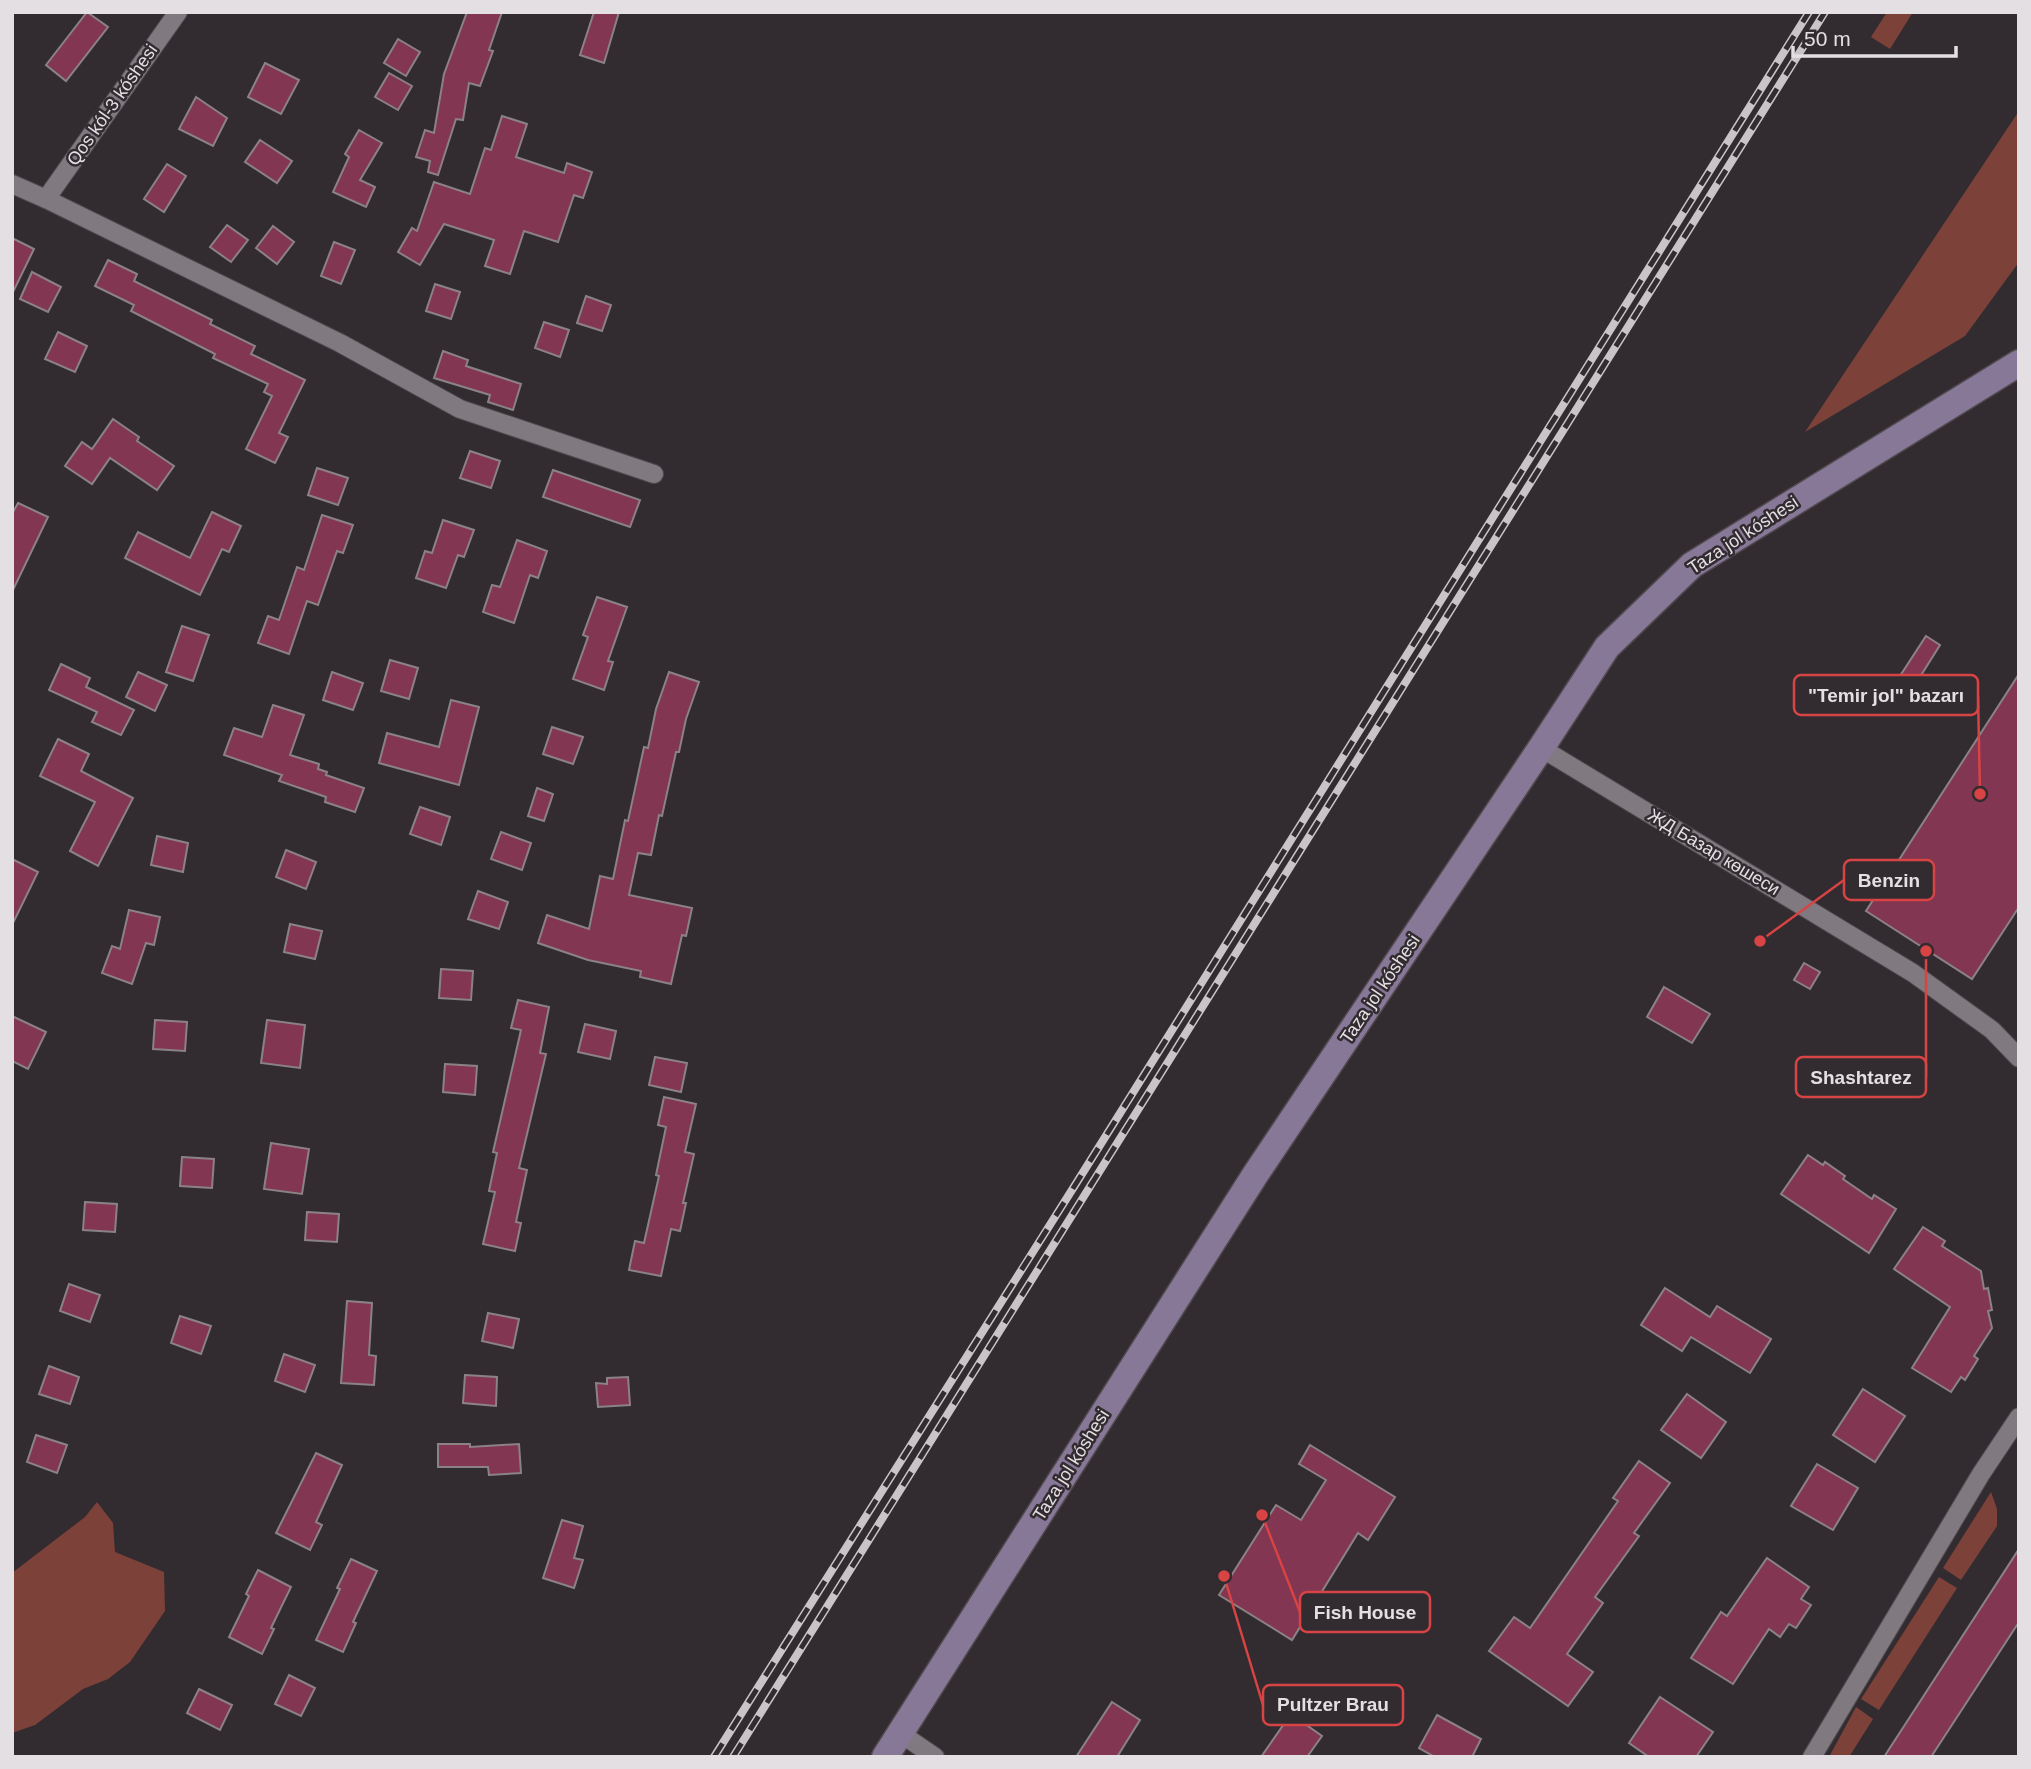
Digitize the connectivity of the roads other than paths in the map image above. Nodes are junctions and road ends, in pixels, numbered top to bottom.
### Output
1 (178, 12) edge
2 (12, 184) edge
3 (46, 199) junction
4 (2019, 363) edge
5 (654, 474) dead end
6 (1541, 748) junction
7 (2019, 1058) edge
8 (2019, 1417) edge
9 (900, 1733) junction
10 (885, 1757) edge
11 (934, 1757) edge
12 (1812, 1757) edge

1 - 3 street, Qos kól-3 kóshesi
2 - 3 street
3 - 5 street
4 - 6 main road, Taza jol kóshesi
6 - 7 street, ЖД Базар көшеси
6 - 9 main road, Taza jol kóshesi
8 - 12 street
9 - 10 main road, Taza jol kóshesi
9 - 11 street

